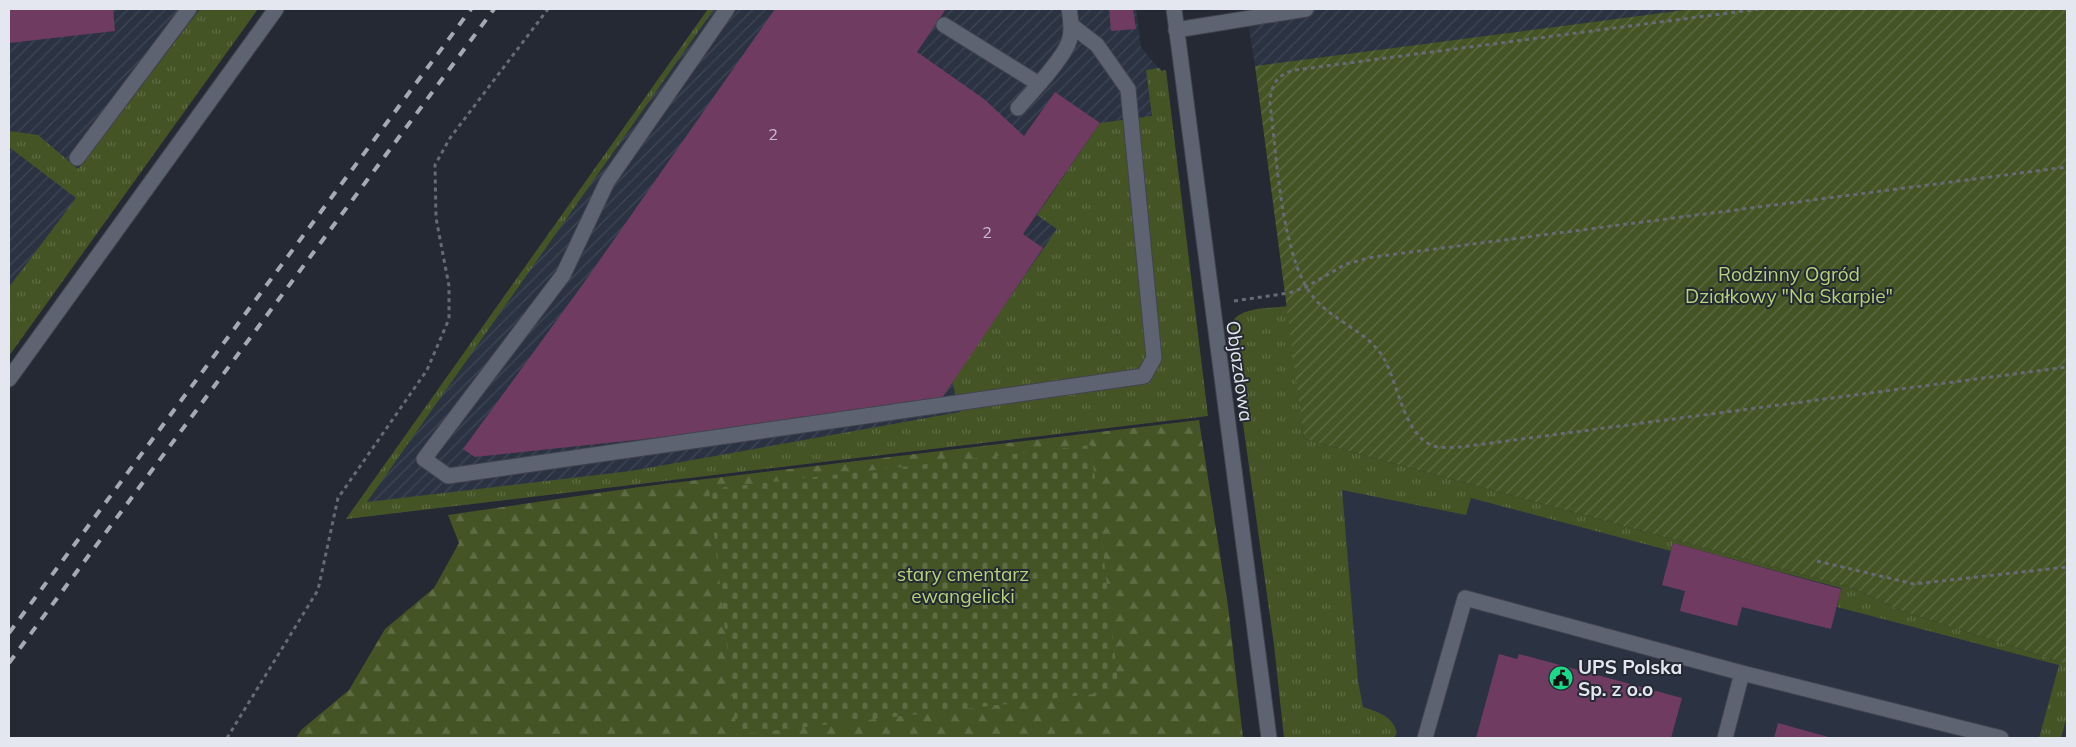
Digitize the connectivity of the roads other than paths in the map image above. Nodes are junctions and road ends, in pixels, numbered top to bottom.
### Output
1 (189, 9) edge
2 (276, 9) edge
3 (727, 9) edge
4 (1070, 9) edge
5 (1174, 9) edge
6 (1306, 9) edge
7 (944, 25) dead end
8 (1071, 25) junction
9 (1176, 30) junction
10 (1039, 84) junction
11 (1018, 108) dead end
12 (76, 158) dead end
13 (9, 378) edge
14 (1742, 673) junction
15 (1269, 738) edge
16 (1425, 738) edge
17 (1725, 738) edge
18 (2000, 738) edge

1 - 12 street
2 - 13 street
3 - 8 street
4 - 8 street
5 - 9 street, Objazdowa
6 - 9 street
7 - 10 street
8 - 10 street
9 - 15 street, Objazdowa
10 - 11 street
14 - 16 street
14 - 17 street
14 - 18 street

